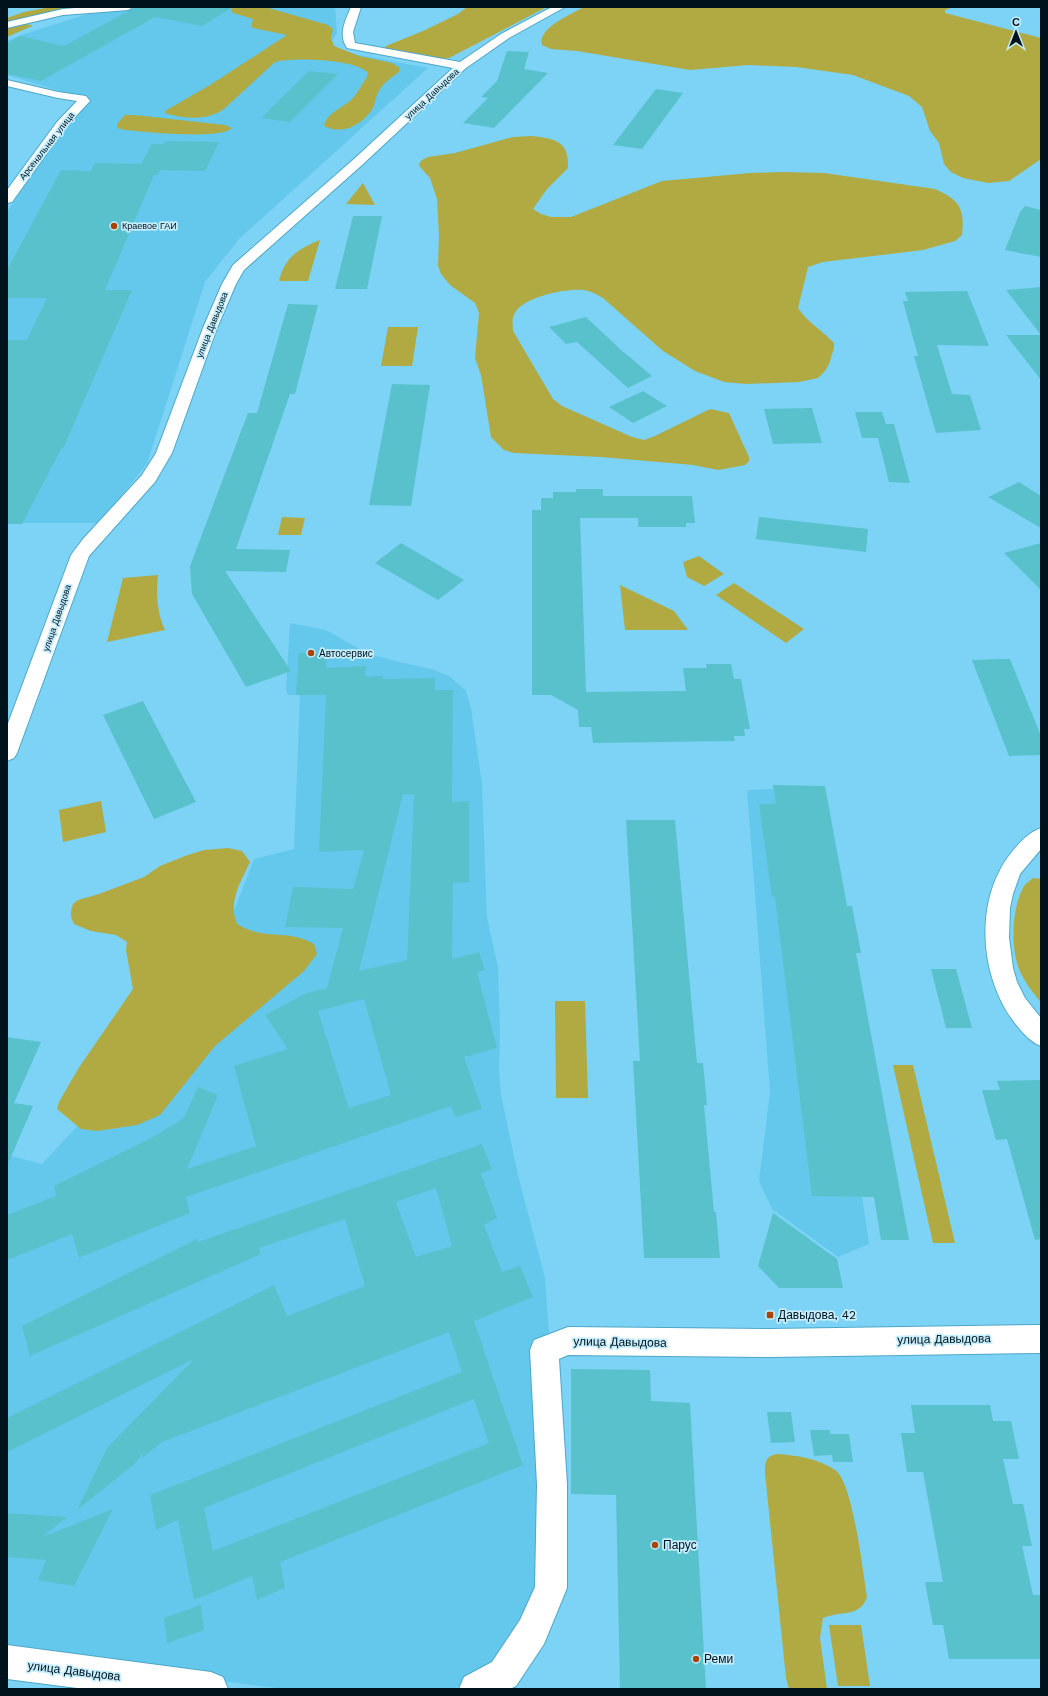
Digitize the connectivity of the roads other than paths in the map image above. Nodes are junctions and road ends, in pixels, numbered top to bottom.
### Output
1 (128, 7) edge
2 (356, 7) edge
3 (560, 7) edge
4 (7, 25) edge
5 (462, 66) junction
6 (7, 82) edge
7 (7, 198) edge
8 (7, 752) edge
9 (1041, 836) edge
10 (1041, 1035) edge
11 (1041, 1339) edge
12 (7, 1662) edge
13 (211, 1689) edge
14 (476, 1689) edge

1 - 4 street
2 - 5 street
3 - 5 street, улица Давыдова
5 - 8 street, улица Давыдова
6 - 7 street, Арсенальная улица
9 - 10 street
11 - 14 street, улица Давыдова
12 - 13 street, улица Давыдова

